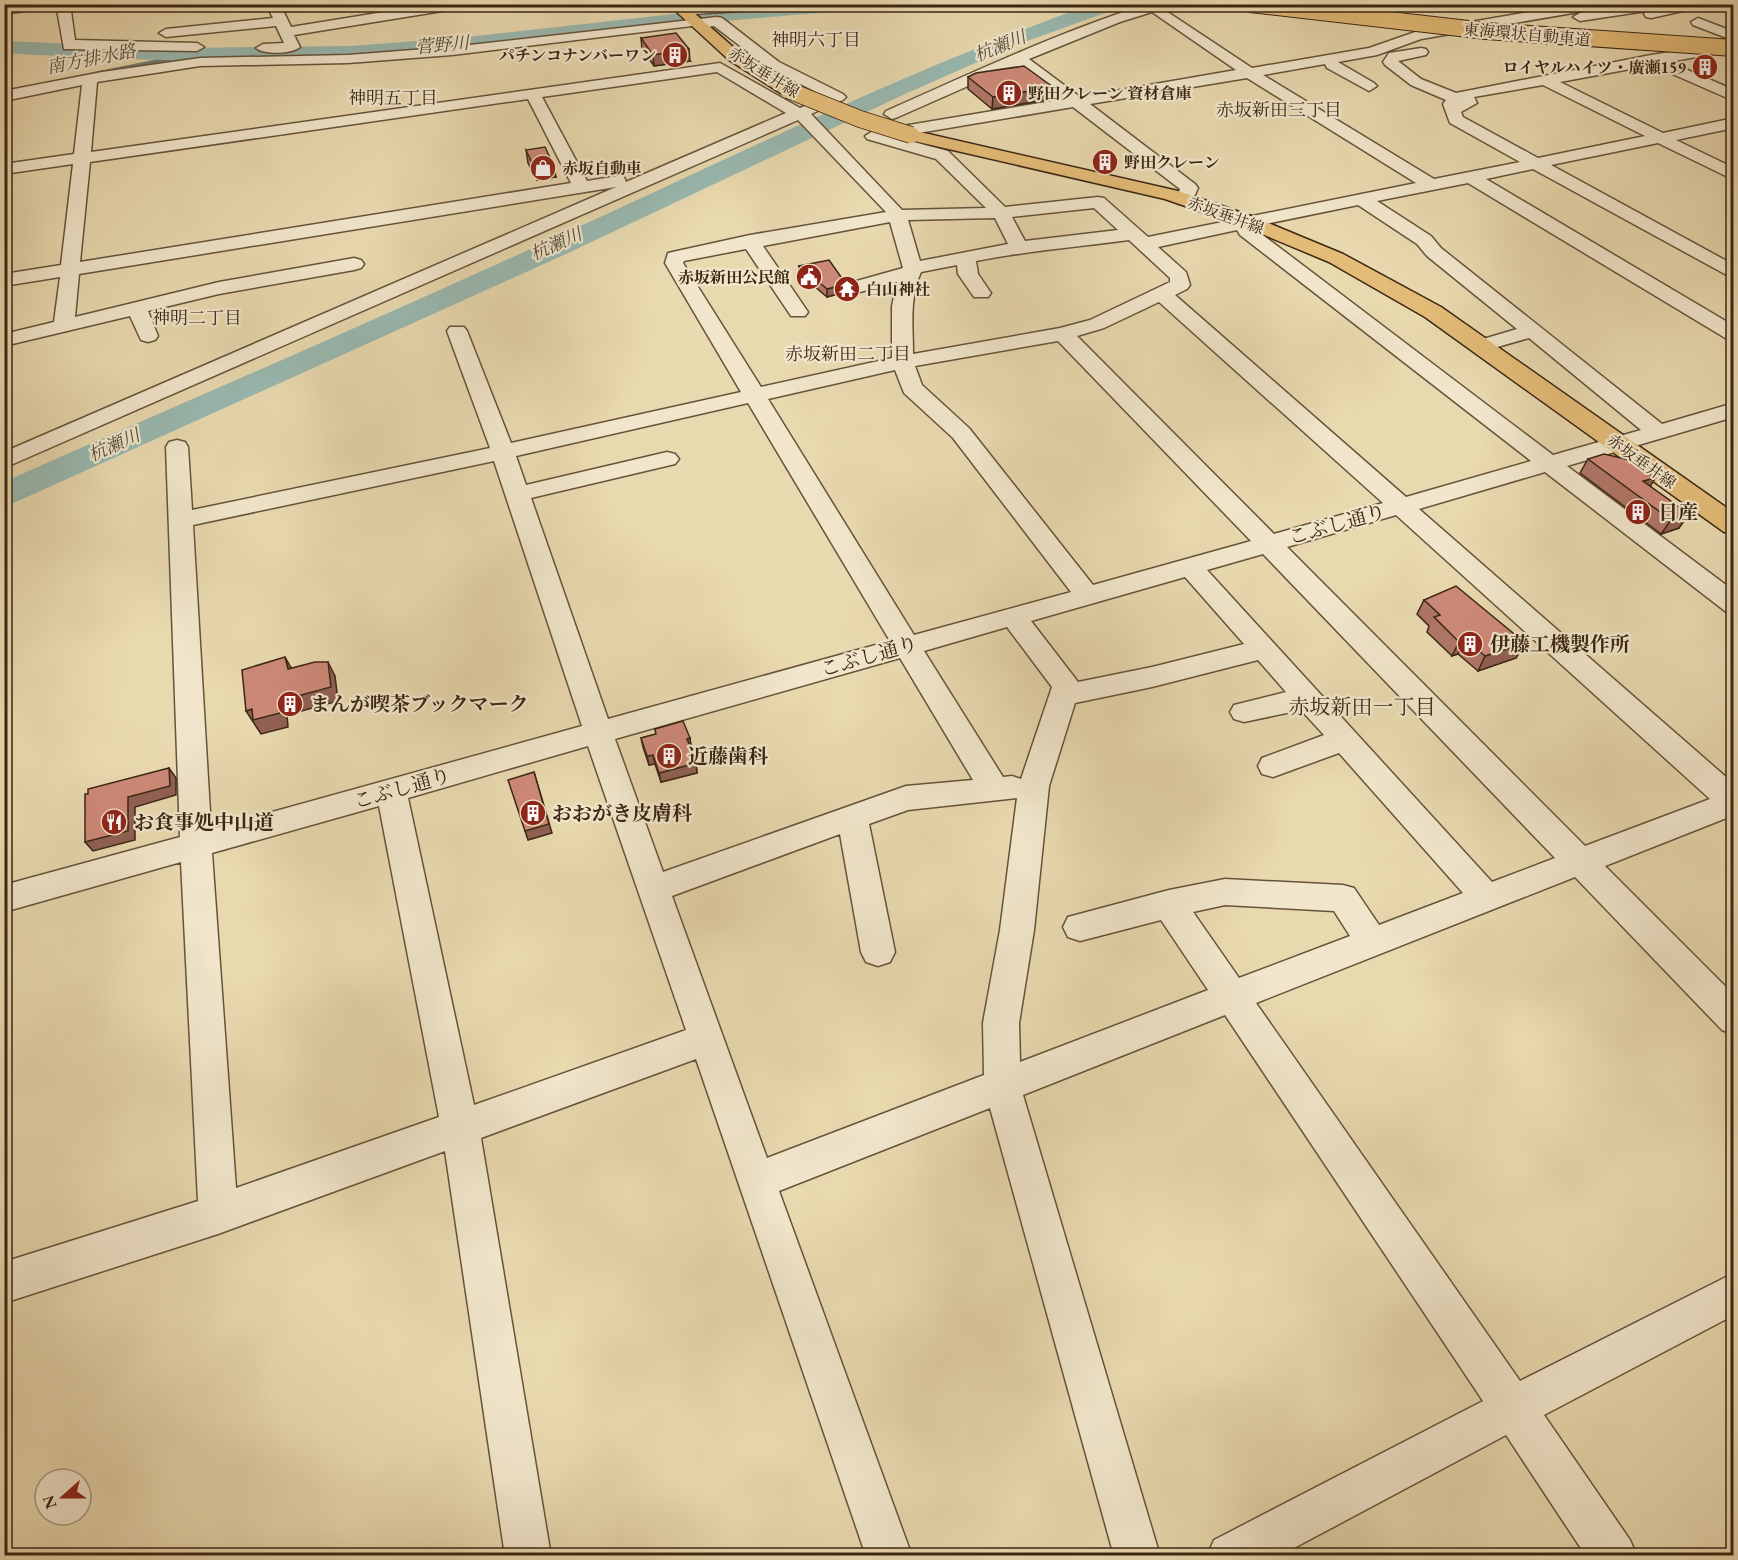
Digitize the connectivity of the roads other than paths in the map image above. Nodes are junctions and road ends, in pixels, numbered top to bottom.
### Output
1 (44, 4) edge
2 (63, 4) edge
3 (273, 4) edge
4 (461, 4) edge
5 (787, 4) edge
6 (1250, 4) edge
7 (1293, 4) edge
8 (1602, 4) edge
9 (1669, 4) edge
10 (1696, 4) edge
11 (1727, 4) edge
12 (1734, 7) edge
13 (1161, 8) edge
14 (4, 10) edge
15 (687, 15) edge
16 (1698, 22) dead end
17 (284, 26) junction
18 (1732, 40) edge
19 (95, 45) junction
20 (1601, 50) dead end
21 (1707, 50) junction
22 (735, 57) junction
23 (1734, 57) edge
24 (1370, 58) dead end
25 (1654, 60) junction
26 (1332, 64) junction
27 (1631, 64) junction
28 (720, 67) junction
29 (999, 67) junction
30 (1252, 75) junction
31 (87, 80) junction
32 (1545, 80) junction
33 (1369, 86) dead end
34 (534, 94) junction
35 (4, 96) edge
36 (1734, 96) edge
37 (1075, 102) junction
38 (892, 114) junction
39 (803, 115) junction
40 (1454, 115) junction
41 (1734, 123) edge
42 (921, 130) junction
43 (873, 136) junction
44 (838, 138) junction
45 (1659, 138) junction
46 (1466, 142) dead end
47 (82, 158) junction
48 (1536, 163) junction
49 (4, 169) edge
50 (1476, 172) junction
51 (1734, 175) edge
52 (655, 178) junction
53 (1431, 185) junction
54 (582, 187) junction
55 (1361, 199) junction
56 (1185, 200) junction
57 (1001, 213) junction
58 (897, 215) junction
59 (1247, 221) junction
60 (346, 225) junction
61 (1138, 239) junction
62 (750, 242) junction
63 (1019, 247) junction
64 (966, 257) junction
65 (354, 264) junction
66 (69, 268) junction
67 (912, 269) junction
68 (1734, 273) edge
69 (4, 279) edge
70 (860, 279) dead end
71 (981, 293) dead end
72 (1162, 294) junction
73 (364, 301) junction
74 (137, 308) junction
75 (798, 312) dead end
76 (64, 326) junction
77 (1533, 331) junction
78 (458, 332) dead end
79 (1063, 334) junction
80 (1734, 335) edge
81 (148, 336) dead end
82 (4, 340) edge
83 (1480, 346) junction
84 (903, 362) junction
85 (755, 394) junction
86 (1734, 410) edge
87 (1658, 432) junction
88 (1618, 443) junction
89 (177, 447) dead end
90 (503, 452) junction
91 (667, 459) dead end
92 (4, 461) edge
93 (1550, 463) junction
94 (517, 494) junction
95 (1401, 506) junction
96 (179, 520) junction
97 (1734, 526) edge
98 (1270, 544) junction
99 (1190, 567) junction
100 (1087, 595) junction
101 (1734, 605) edge
102 (1013, 616) junction
103 (908, 645) junction
104 (1264, 649) junction
105 (1063, 695) junction
106 (1308, 698) junction
107 (1244, 712) dead end
108 (598, 732) junction
109 (1345, 739) junction
110 (1273, 766) dead end
111 (1034, 786) junction
112 (995, 790) junction
113 (391, 791) junction
114 (1734, 802) edge
115 (852, 818) junction
116 (196, 846) junction
117 (1579, 861) junction
118 (654, 889) junction
119 (1486, 897) junction
120 (4, 899) edge
121 (1169, 904) junction
122 (1080, 927) dead end
123 (1371, 941) junction
124 (878, 952) dead end
125 (1233, 995) junction
126 (1734, 1019) edge
127 (707, 1039) junction
128 (1002, 1085) junction
129 (460, 1127) junction
130 (756, 1181) junction
131 (218, 1214) junction
132 (4, 1282) edge
133 (1734, 1293) edge
134 (1512, 1407) junction
135 (528, 1556) edge
136 (889, 1556) edge
137 (1137, 1556) edge
138 (1230, 1556) edge
139 (1614, 1556) edge

1 - 14 street
2 - 19 street
3 - 17 street
4 - 17 street
5 - 15 street
6 - 18 main road, 東海環状自動車道, bridge
7 - 18 main road, 東海環状自動車道
8 - 30 street
9 - 40 street
10 - 25 street
11 - 12 street
13 - 29 street
13 - 30 street
15 - 22 main road, 赤坂垂井線
15 - 31 street
15 - 39 street
16 - 18 street
17 - 19 street
17 - 19 street
18 - 21 street
20 - 27 street
21 - 23 street
21 - 25 street
22 - 28 street
22 - 42 main road, 赤坂垂井線, bridge
24 - 26 street
25 - 27 street
25 - 36 street
26 - 30 street
26 - 33 street
27 - 32 street
28 - 34 street
28 - 39 street
29 - 37 street
29 - 38 street
30 - 37 street
30 - 53 street
31 - 35 street
31 - 47 street
32 - 40 street
32 - 45 street
34 - 47 street
34 - 54 street
37 - 42 street
37 - 56 street
38 - 42 street
38 - 44 street
39 - 44 street
39 - 52 street
40 - 46 street
40 - 48 street
41 - 45 street
42 - 43 street
42 - 56 main road, 赤坂垂井線
43 - 44 street
43 - 57 street
44 - 58 street
45 - 48 street
45 - 51 street
47 - 49 street
47 - 66 street
48 - 50 street
48 - 68 street
50 - 53 street
50 - 80 street
52 - 54 street
52 - 73 street
53 - 55 street
54 - 60 street
55 - 59 street
55 - 77 street
56 - 59 main road, 赤坂垂井線
57 - 58 street
57 - 61 street
57 - 63 street
58 - 62 street
58 - 67 street
59 - 61 street
59 - 83 main road, 赤坂垂井線
59 - 93 street
60 - 65 street
60 - 66 street
61 - 63 street
61 - 72 street
62 - 75 street
62 - 85 street
63 - 64 street
64 - 67 street
64 - 71 street
65 - 73 street
65 - 74 street
66 - 69 street
66 - 76 street
67 - 70 street
67 - 84 street
72 - 79 street
72 - 95 street
73 - 92 street
74 - 76 street
74 - 81 street
76 - 82 street
77 - 83 street
77 - 87 street
78 - 90 street
79 - 84 street
79 - 98 street
83 - 88 main road, 赤坂垂井線
84 - 85 street
84 - 100 street
85 - 90 street
85 - 103 street
86 - 87 street, こぶし通り
87 - 88 street, こぶし通り
88 - 93 street, こぶし通り
88 - 97 main road, 赤坂垂井線
89 - 96 street
90 - 94 street
90 - 96 street
91 - 94 street
93 - 95 street, こぶし通り
93 - 101 street
94 - 108 street
95 - 98 street, こぶし通り
95 - 114 street
96 - 116 street
98 - 99 street, こぶし通り
98 - 117 street
99 - 100 street, こぶし通り
99 - 104 street
100 - 102 street, こぶし通り
102 - 103 street, こぶし通り
102 - 105 street
103 - 108 street, こぶし通り
103 - 112 street
104 - 105 street
104 - 106 street
105 - 111 street
106 - 107 street
106 - 109 street
108 - 113 street, こぶし通り
108 - 118 street
109 - 110 street
109 - 119 street
111 - 112 street
111 - 128 street
112 - 115 street
113 - 116 street, こぶし通り
113 - 129 street
114 - 117 street
115 - 118 street
115 - 124 street
116 - 120 street, こぶし通り
116 - 131 street
117 - 119 street
117 - 126 street
118 - 127 street
119 - 123 street
121 - 122 street
121 - 123 street
121 - 125 street
123 - 125 street
125 - 128 street
125 - 134 street
127 - 129 street
127 - 130 street
128 - 130 street
128 - 137 street
129 - 131 street
129 - 135 street
130 - 136 street
131 - 132 street
133 - 134 street
134 - 138 street
134 - 139 street

